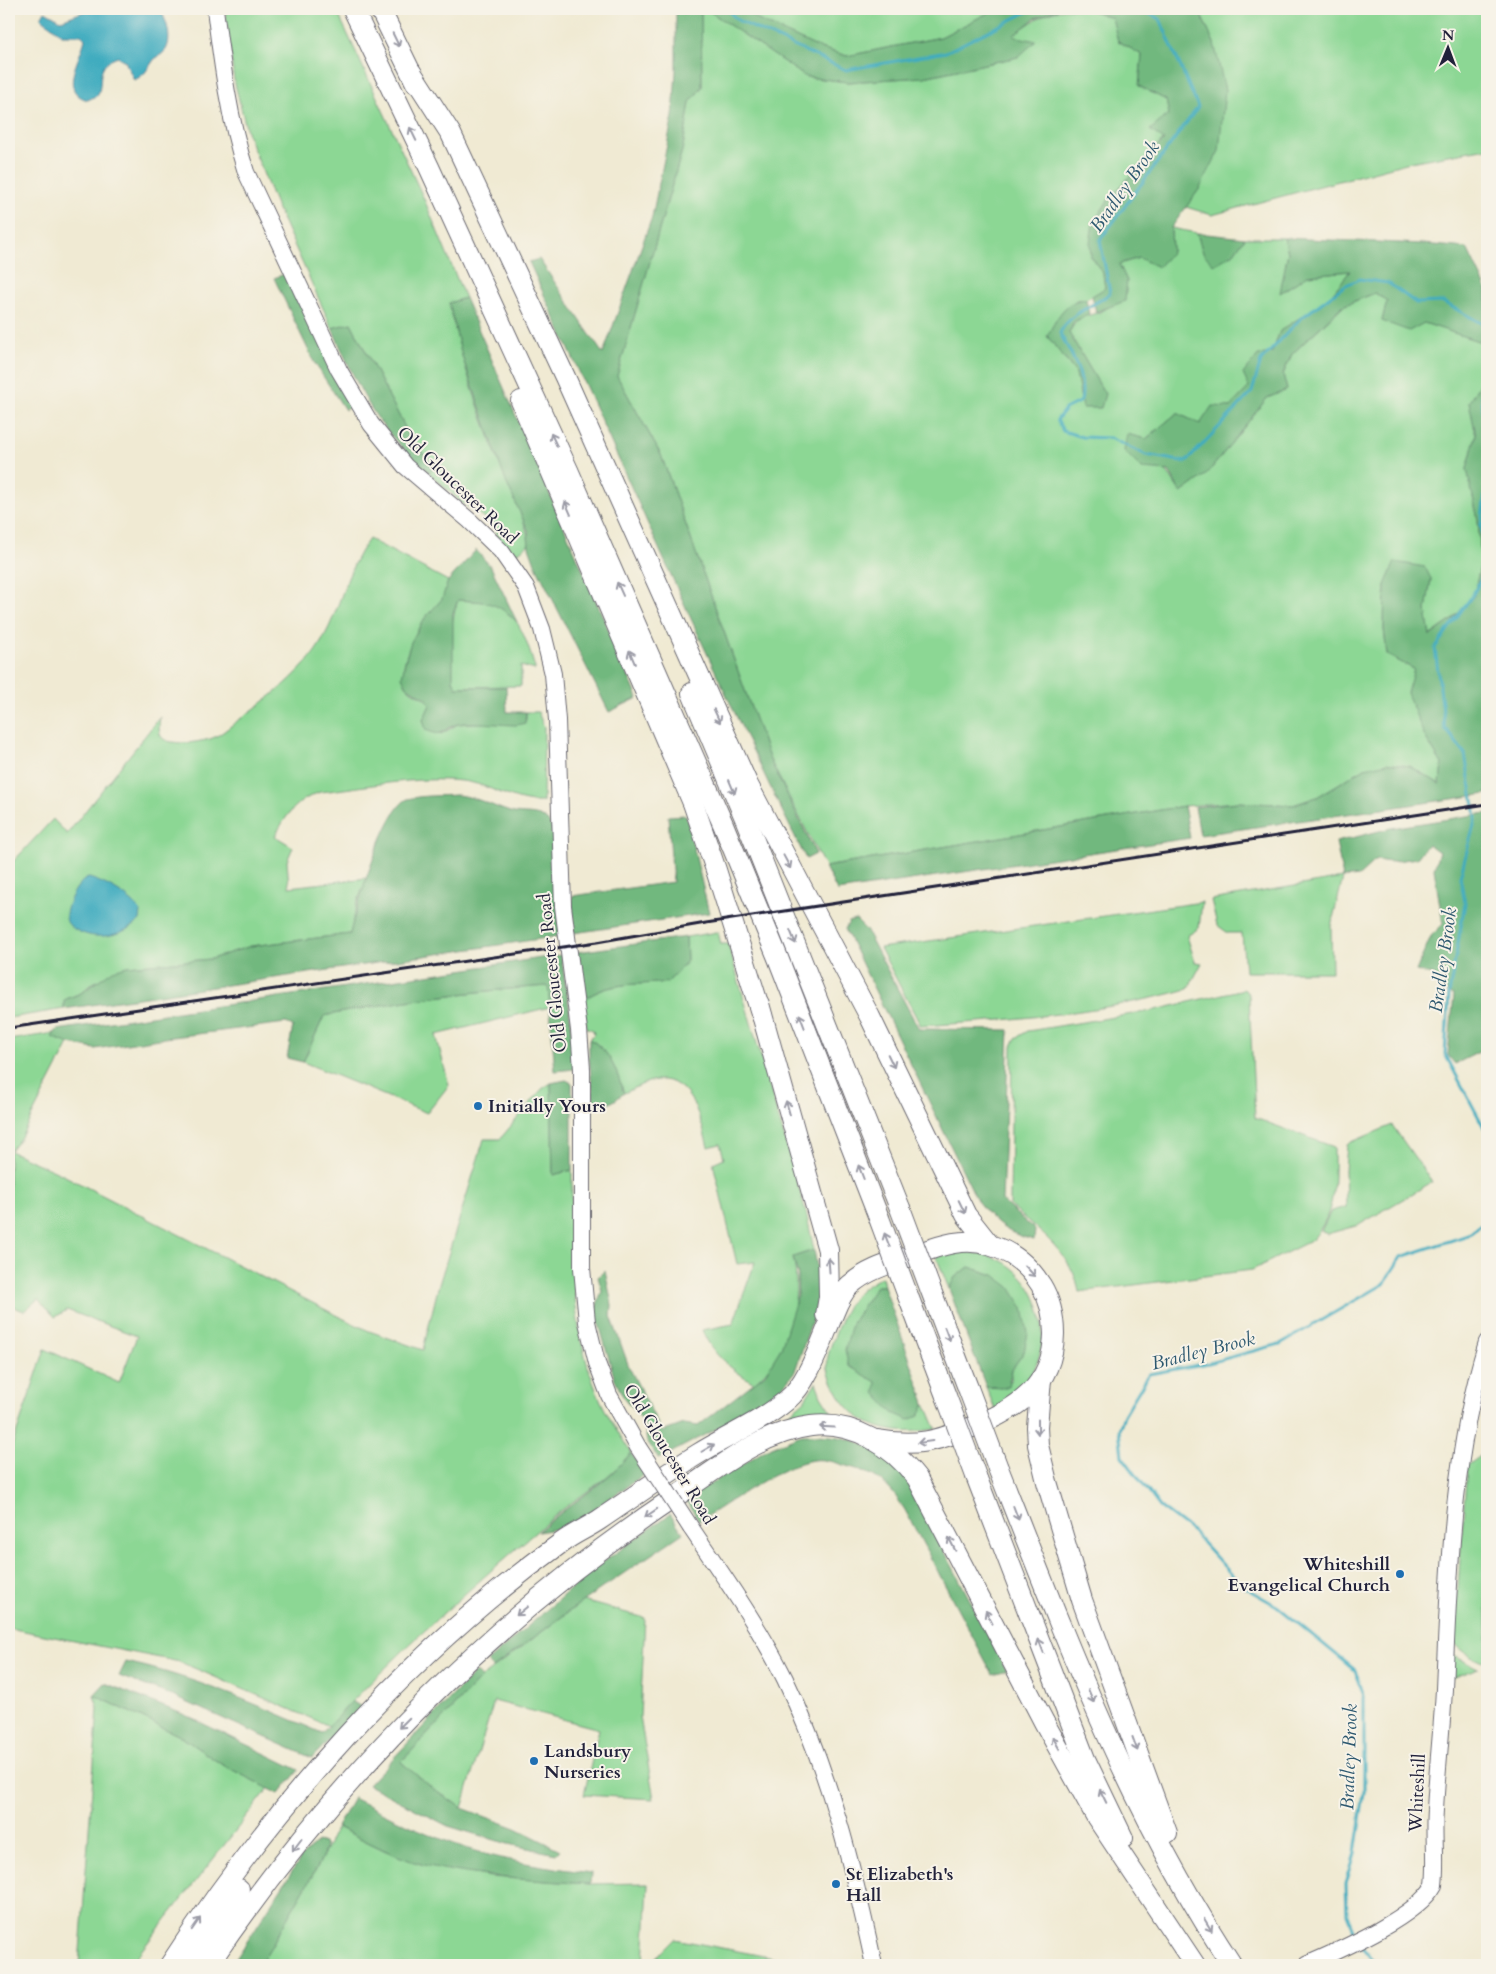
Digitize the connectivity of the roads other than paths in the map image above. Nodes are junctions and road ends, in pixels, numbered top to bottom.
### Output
1 (215, 9) edge
2 (353, 9) edge
3 (380, 9) edge
4 (411, 72) junction
5 (429, 167) junction
6 (647, 650) junction
7 (762, 1016) junction
8 (989, 1244) junction
9 (824, 1331) junction
10 (1487, 1342) edge
11 (1041, 1379) junction
12 (874, 1439) junction
13 (595, 1523) junction
14 (1186, 1888) junction
15 (1154, 1903) junction
16 (236, 1926) junction
17 (193, 1963) edge
18 (1231, 1964) edge
19 (170, 1965) edge
20 (217, 1965) edge
21 (874, 1965) edge
22 (1195, 1965) edge
23 (1306, 1965) edge

1 - 21 main road, Old Gloucester Road, bridge
5 -> 2 highway
3 -> 4 highway
4 -> 8 highway
4 -> 14 highway, bridge
6 -> 5 highway
7 -> 5 highway
6 - 7 highway
15 -> 6 highway, bridge
9 -> 7 highway
8 - 9 highway
8 -> 11 highway
13 -> 9 highway
10 - 23 main road, Whiteshill
11 -> 12 highway
11 -> 14 highway
15 -> 12 highway
12 -> 16 highway
13 - 17 highway
19 -> 13 highway
14 -> 18 highway
15 - 22 highway
16 - 17 highway
16 - 20 highway

